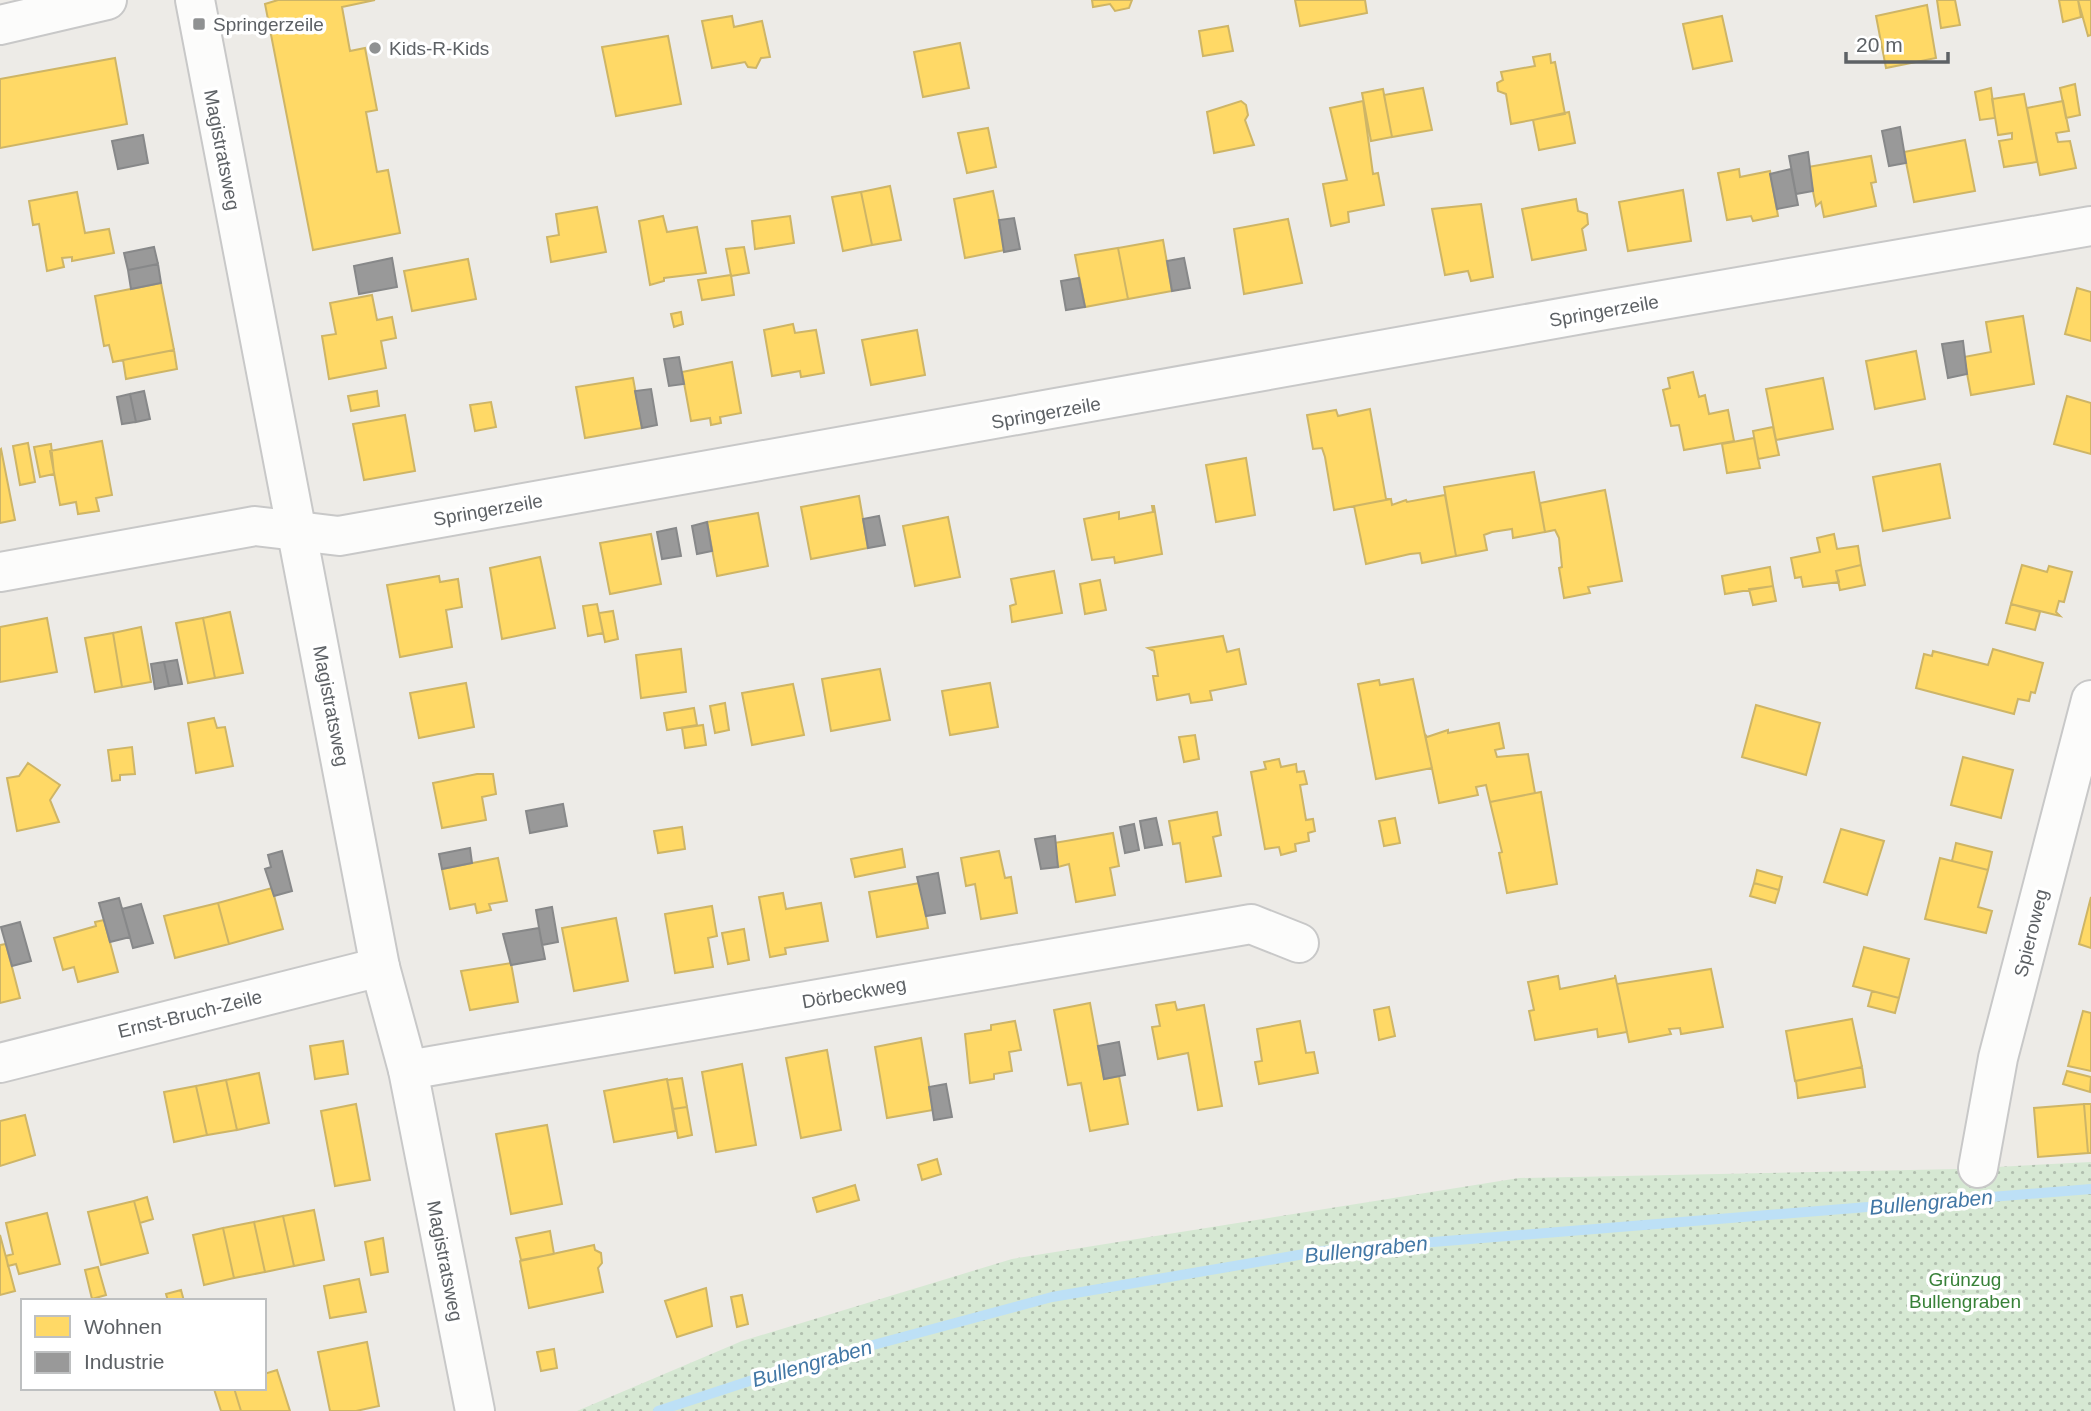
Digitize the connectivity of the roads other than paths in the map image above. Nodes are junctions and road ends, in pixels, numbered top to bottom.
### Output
1 (107, 0) edge
2 (195, 0) edge
3 (0, 25) edge
4 (2091, 226) edge
5 (298, 530) junction
6 (0, 572) edge
7 (2091, 700) edge
8 (1299, 943) dead end
9 (380, 967) junction
10 (0, 1063) edge
11 (408, 1070) junction
12 (1978, 1168) dead end
13 (475, 1411) edge

1 - 3 street
2 - 5 street, Magistratsweg
4 - 5 street, Springerzeile
5 - 6 street, Springerzeile
5 - 9 street, Magistratsweg
7 - 12 street, Spieroweg
8 - 11 street, Dörbeckweg
9 - 10 street, Ernst-Bruch-Zeile
9 - 11 street, Magistratsweg
11 - 13 street, Magistratsweg

